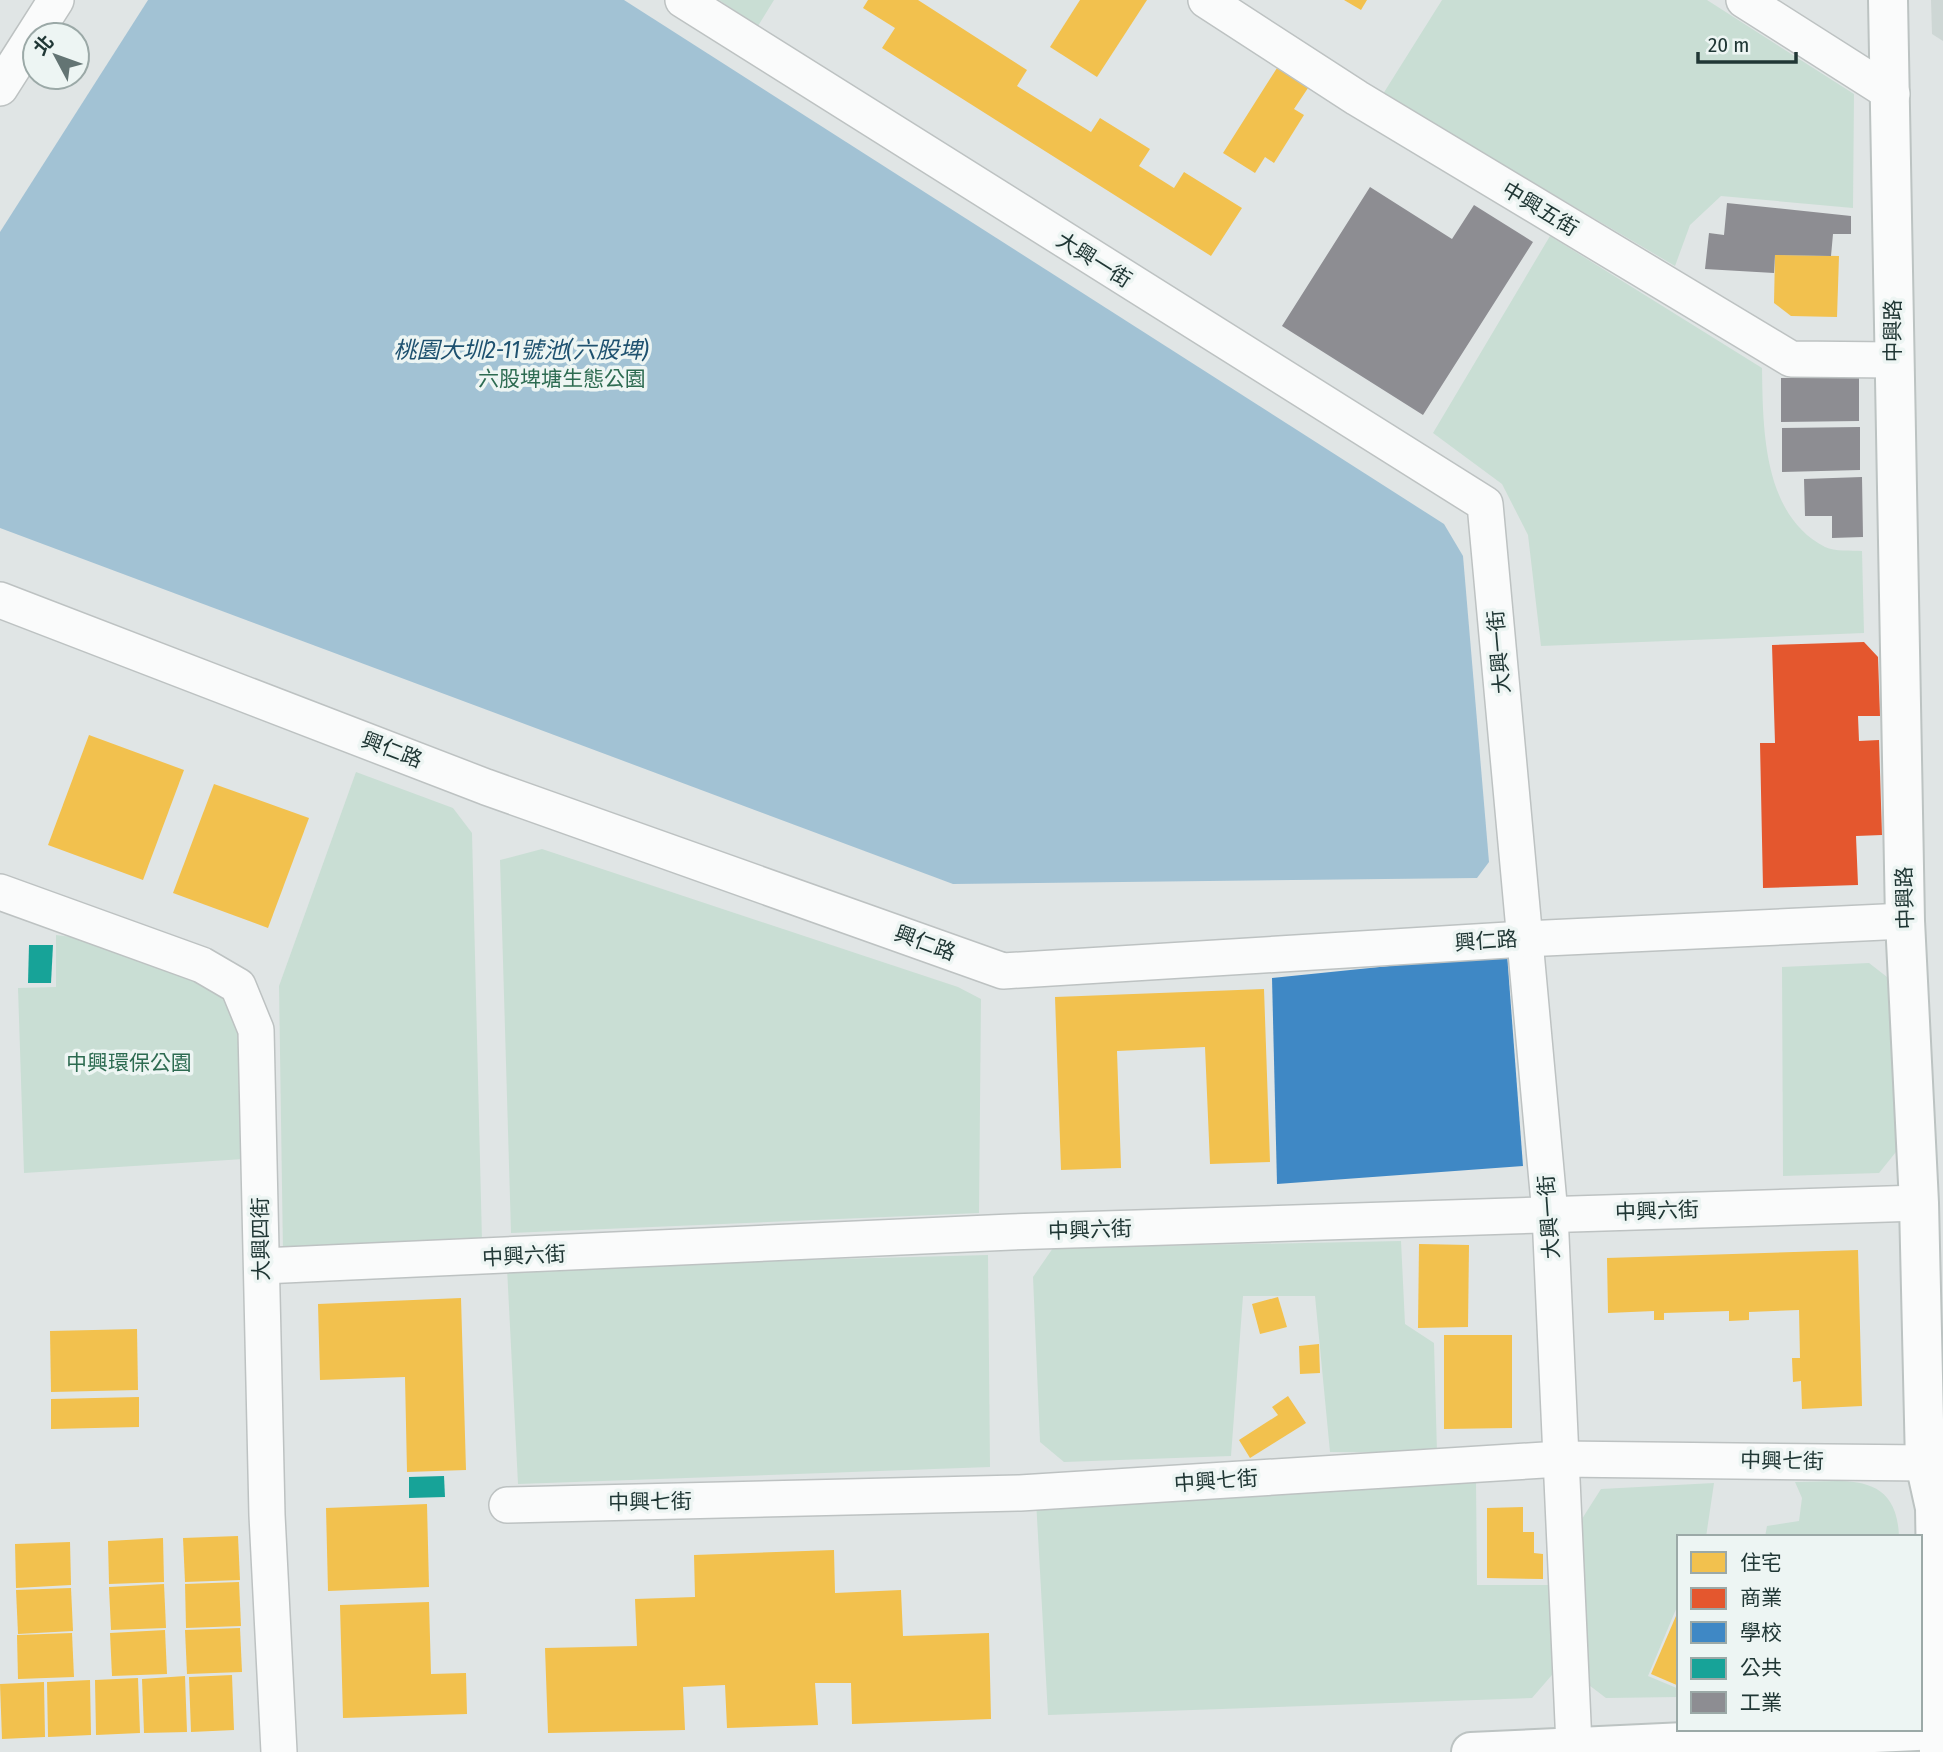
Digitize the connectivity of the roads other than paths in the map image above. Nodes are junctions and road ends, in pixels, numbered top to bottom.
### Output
1 (56, 0) edge
2 (683, 0) edge
3 (1206, 0) edge
4 (1744, 0) edge
5 (1888, 0) edge
6 (0, 88) edge
7 (1892, 94) junction
8 (1893, 360) junction
9 (0, 600) edge
10 (0, 892) edge
11 (1905, 920) junction
12 (1524, 939) junction
13 (1919, 1203) junction
14 (1550, 1214) junction
15 (262, 1266) junction
16 (1560, 1459) junction
17 (1925, 1463) junction
18 (507, 1505) dead end
19 (1939, 1741) edge
20 (1574, 1745) junction
21 (279, 1752) edge
22 (1471, 1752) edge

1 - 6 street
2 - 12 street, 大興一街
3 - 8 street, 中興五街
4 - 7 street
5 - 7 street, 中興路
7 - 8 street, 中興路
8 - 11 street, 中興路
9 - 12 street, 興仁路
10 - 15 street, 大興四街
11 - 12 street, 興仁路
11 - 13 street, 中興路
12 - 14 street, 大興一街
13 - 14 street, 中興六街
13 - 17 street, 中興路
14 - 15 street, 中興六街
14 - 16 street, 大興一街
15 - 21 street, 大興四街
16 - 17 street, 中興七街
16 - 18 street, 中興七街
16 - 20 street, 大興一街
17 - 19 street, 中興路
19 - 20 street
20 - 22 street

